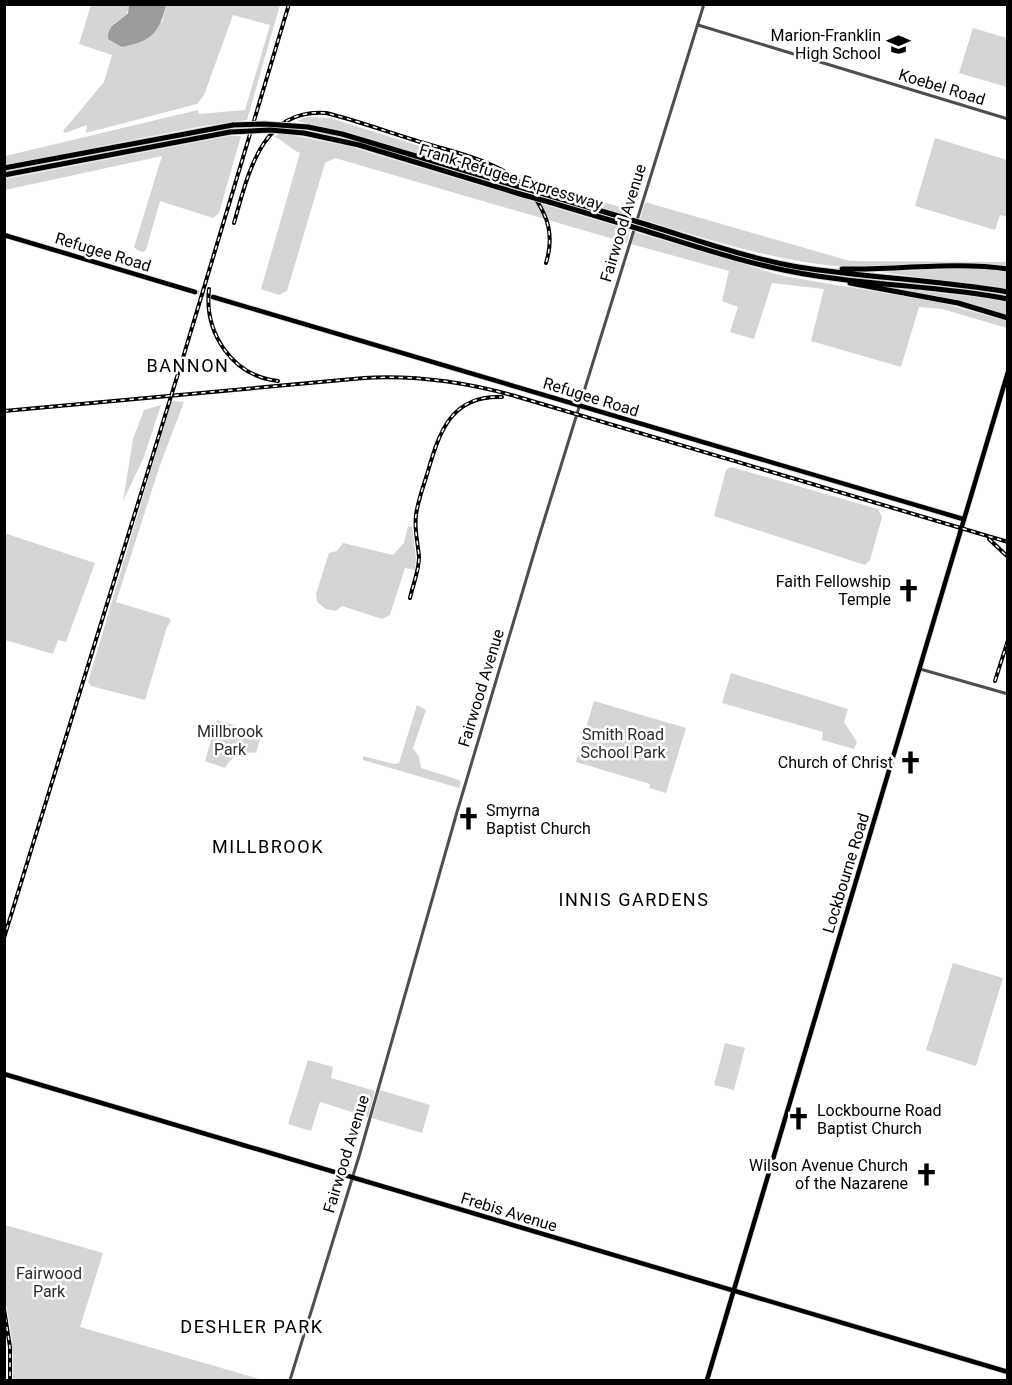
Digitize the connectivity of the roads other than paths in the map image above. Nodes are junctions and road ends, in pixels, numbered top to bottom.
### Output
1 (704, 4) edge
2 (698, 25) junction
3 (1008, 119) edge
4 (306, 130) junction
5 (4, 168) edge
6 (4, 175) edge
7 (624, 221) junction
8 (4, 234) edge
9 (1008, 269) edge
10 (814, 272) junction
11 (195, 292) tunnel mouth
12 (1008, 292) edge
13 (213, 297) tunnel mouth
14 (1008, 299) edge
15 (1008, 318) edge
16 (1008, 372) edge
17 (579, 405) junction
18 (963, 519) junction
19 (919, 668) junction
20 (1008, 694) edge
21 (4, 1074) edge
22 (352, 1178) junction
23 (734, 1291) junction
24 (1008, 1372) edge
25 (290, 1380) edge
26 (707, 1380) edge

1 - 2 street, Fairwood Avenue
2 - 3 street, Koebel Road
2 - 17 street, Fairwood Avenue
4 - 5 highway, Frank-Refugee Expressway, bridge
4 - 6 highway, Frank-Refugee Expressway, bridge
4 - 7 highway, Frank-Refugee Expressway, bridge
4 - 7 highway, Frank-Refugee Expressway, bridge
7 - 10 highway, Frank-Refugee Expressway, bridge
8 - 11 main road, Refugee Road
9 - 10 highway
10 - 12 highway, Frank-Refugee Expressway
10 - 14 highway, Frank-Refugee Expressway
10 - 15 highway
13 - 17 main road, Refugee Road
16 - 18 main road, Lockbourne Road
17 - 18 main road, Refugee Road
17 - 22 street, Fairwood Avenue
18 - 19 main road, Lockbourne Road
19 - 20 street
19 - 23 main road, Lockbourne Road
21 - 22 main road, Frebis Avenue
22 - 23 main road, Frebis Avenue
22 - 25 street, Fairwood Avenue
23 - 24 main road, Frebis Avenue
23 - 26 main road, Lockbourne Road

